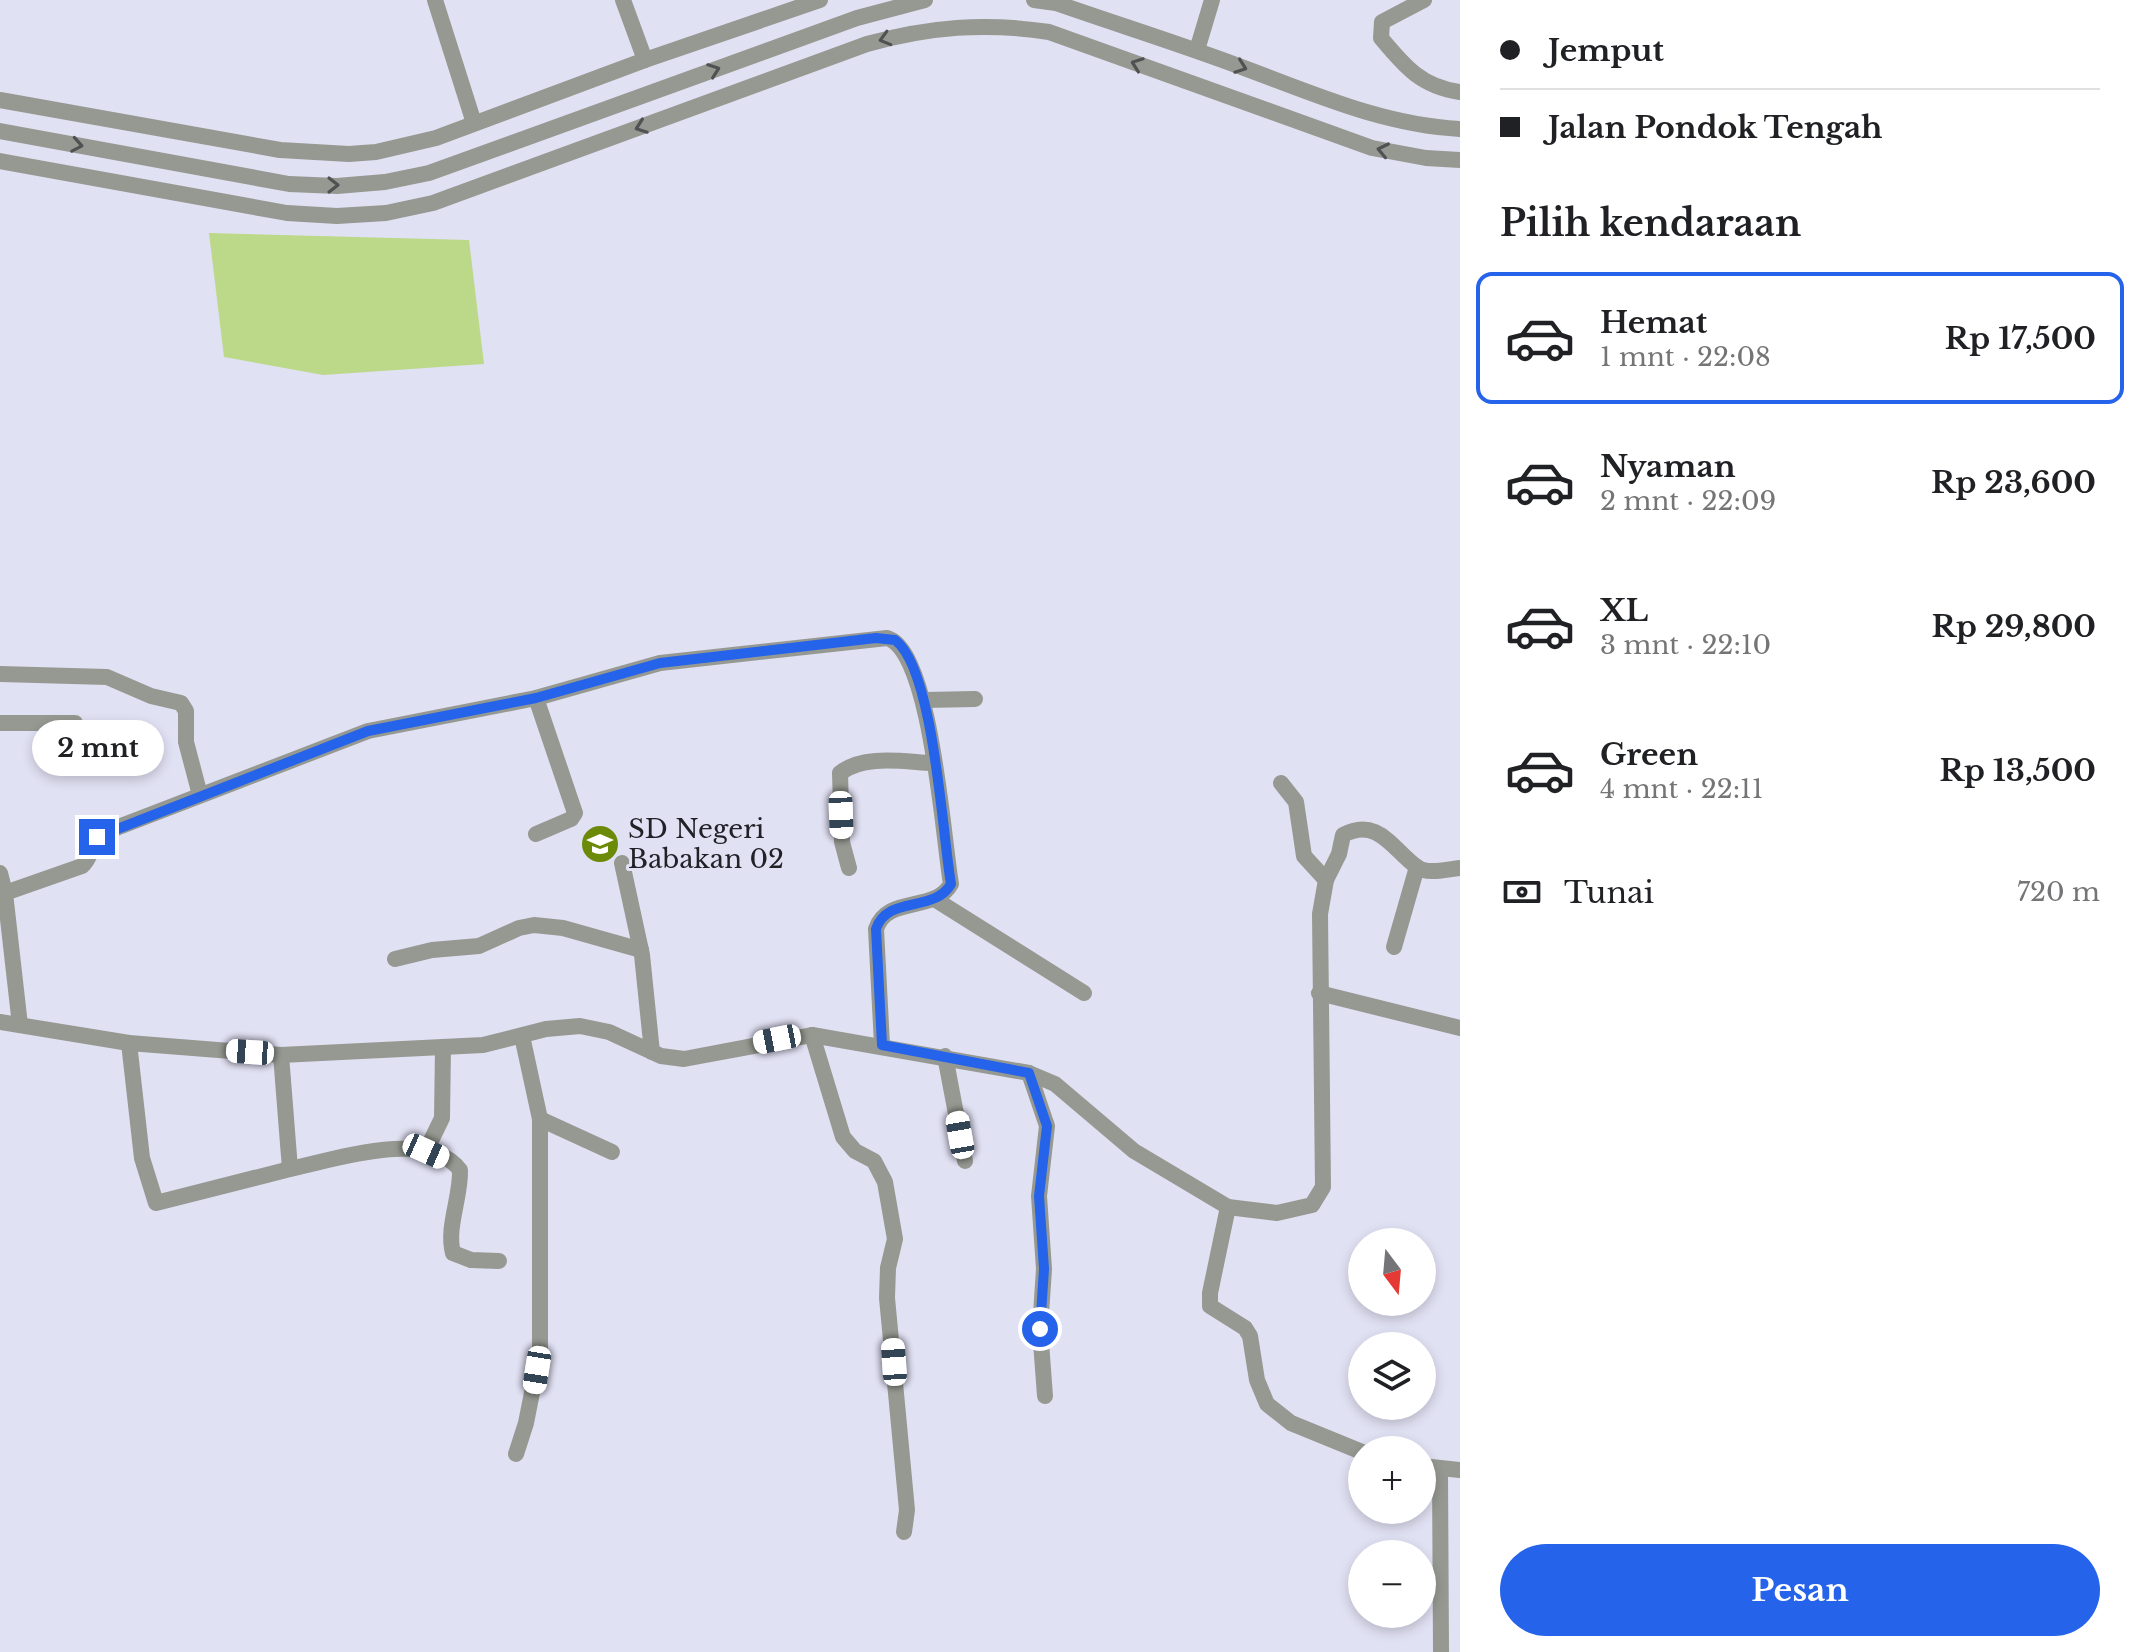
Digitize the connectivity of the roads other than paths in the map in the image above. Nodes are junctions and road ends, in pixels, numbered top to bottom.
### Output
1 (435, 0) edge
2 (623, 0) edge
3 (925, 0) edge
4 (1034, 0) edge
5 (1212, 0) edge
6 (1424, 0) edge
7 (815, 1) edge
8 (1197, 50) junction
9 (645, 60) junction
10 (1460, 92) edge
11 (0, 100) edge
12 (474, 123) junction
13 (1460, 129) edge
14 (0, 131) edge
15 (1460, 160) edge
16 (0, 161) edge
17 (0, 674) edge
18 (536, 698) junction
19 (975, 699) dead end
20 (925, 700) junction
21 (0, 723) edge
22 (75, 723) dead end
23 (933, 763) junction
24 (1281, 783) dead end
25 (200, 795) junction
26 (536, 834) dead end
27 (622, 863) dead end
28 (1417, 867) junction
29 (849, 868) dead end
30 (1460, 868) edge
31 (0, 873) edge
32 (1326, 880) junction
33 (5, 893) junction
34 (936, 900) junction
35 (1394, 947) dead end
36 (641, 950) junction
37 (395, 959) dead end
38 (1084, 993) dead end
39 (1319, 993) junction
40 (0, 1022) edge
41 (20, 1025) junction
42 (1460, 1028) edge
43 (812, 1035) junction
44 (522, 1036) junction
45 (129, 1043) junction
46 (882, 1045) junction
47 (443, 1047) junction
48 (652, 1052) junction
49 (281, 1055) junction
50 (945, 1056) junction
51 (1029, 1073) junction
52 (540, 1119) junction
53 (426, 1151) junction
54 (612, 1152) dead end
55 (965, 1161) dead end
56 (290, 1169) junction
57 (1228, 1207) junction
58 (499, 1261) dead end
59 (1045, 1396) dead end
60 (1348, 1447) edge
61 (516, 1454) dead end
62 (1436, 1469) edge
63 (1440, 1470) junction
64 (1460, 1470) edge
65 (904, 1532) dead end
66 (1441, 1652) edge

1 - 12 street
2 - 9 street
14 -> 3 street
4 - 8 street
5 - 8 street
6 - 10 street
7 - 9 street
8 -> 13 street
9 - 12 street
11 - 12 street
15 -> 16 street
17 - 25 street
18 - 20 street
18 - 25 street
18 - 26 street
19 - 20 street
20 - 23 street
21 - 22 street
23 - 29 street
23 - 34 street
24 - 32 street
25 - 33 street
27 - 36 street
28 - 30 street
28 - 32 street
28 - 35 street
31 - 33 street
32 - 39 street
33 - 41 street
34 - 38 street
34 - 46 street
36 - 37 street
36 - 48 street
39 - 42 street
39 - 57 street
40 - 41 street
41 - 45 street
43 - 46 street
43 - 48 street
43 - 65 street
44 - 47 street
44 - 48 street
44 - 52 street
45 - 49 street
45 - 56 street
46 - 50 street
47 - 49 street
47 - 53 street
49 - 56 street
50 - 51 street
50 - 55 street
51 - 57 street
51 - 59 street
52 - 54 street
52 - 61 street
53 - 56 street
53 - 58 street
57 - 60 street
62 - 63 street
63 - 64 street
63 - 66 street

